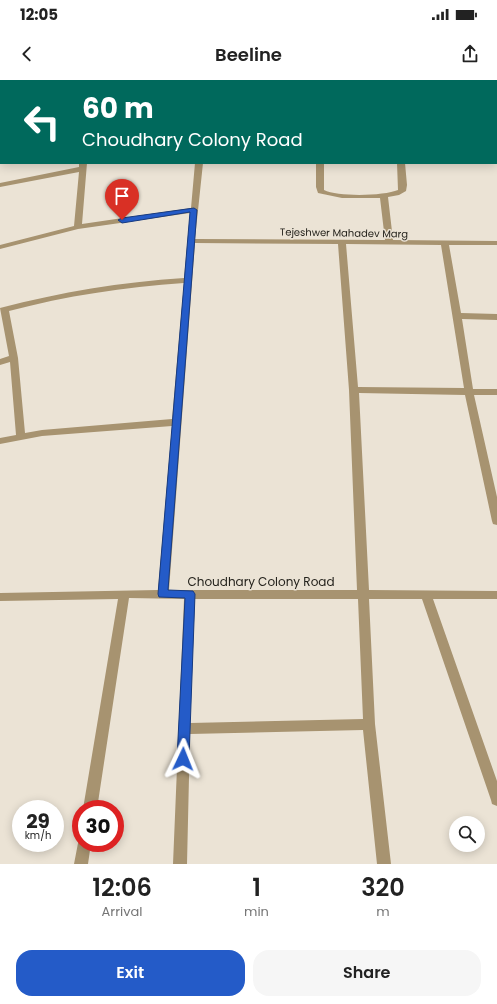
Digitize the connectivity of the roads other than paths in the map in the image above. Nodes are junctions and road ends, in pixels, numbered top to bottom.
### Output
1 (199, 164) edge
2 (320, 164) edge
3 (401, 164) edge
4 (83, 166) edge
5 (0, 185) edge
6 (384, 196) junction
7 (194, 210) junction
8 (78, 227) junction
9 (191, 241) junction
10 (342, 242) junction
11 (389, 243) junction
12 (445, 243) junction
13 (497, 243) edge
14 (0, 247) edge
15 (188, 280) junction
16 (2, 310) edge
17 (456, 316) junction
18 (497, 317) edge
19 (14, 358) junction
20 (0, 362) edge
21 (354, 390) junction
22 (469, 392) junction
23 (497, 392) edge
24 (176, 422) junction
25 (21, 437) junction
26 (0, 441) edge
27 (497, 521) edge
28 (124, 594) junction
29 (163, 594) junction
30 (190, 594) junction
31 (426, 594) junction
32 (362, 595) junction
33 (497, 595) edge
34 (0, 597) edge
35 (369, 724) junction
36 (184, 729) junction
37 (91, 800) edge
38 (497, 800) edge
39 (83, 852) edge
40 (81, 864) edge
41 (180, 864) edge
42 (384, 864) edge

1 - 7 street
2 - 6 street
3 - 6 street
4 - 5 street
4 - 8 street
6 - 11 street
7 - 8 street
7 - 9 street
8 - 14 street
9 - 10 street, Tejeshwer Mahadev Marg
9 - 15 street
10 - 11 street, Tejeshwer Mahadev Marg
10 - 21 street
11 - 12 street, Tejeshwer Mahadev Marg
12 - 13 street, Tejeshwer Mahadev Marg
12 - 17 street
15 - 16 street
15 - 24 street
16 - 19 street
17 - 18 street
17 - 22 street
19 - 20 street
19 - 25 street
21 - 22 street
21 - 32 street
22 - 23 street
22 - 27 street
24 - 25 street
24 - 29 street
25 - 26 street
28 - 29 street, Choudhary Colony Road
28 - 34 street, Choudhary Colony Road
28 - 37 street
29 - 30 street, Choudhary Colony Road
30 - 32 street, Choudhary Colony Road
30 - 36 street
31 - 32 street, Choudhary Colony Road
31 - 33 street, Choudhary Colony Road
31 - 38 street
32 - 35 street
35 - 36 street
35 - 42 street
36 - 41 street
39 - 40 street

